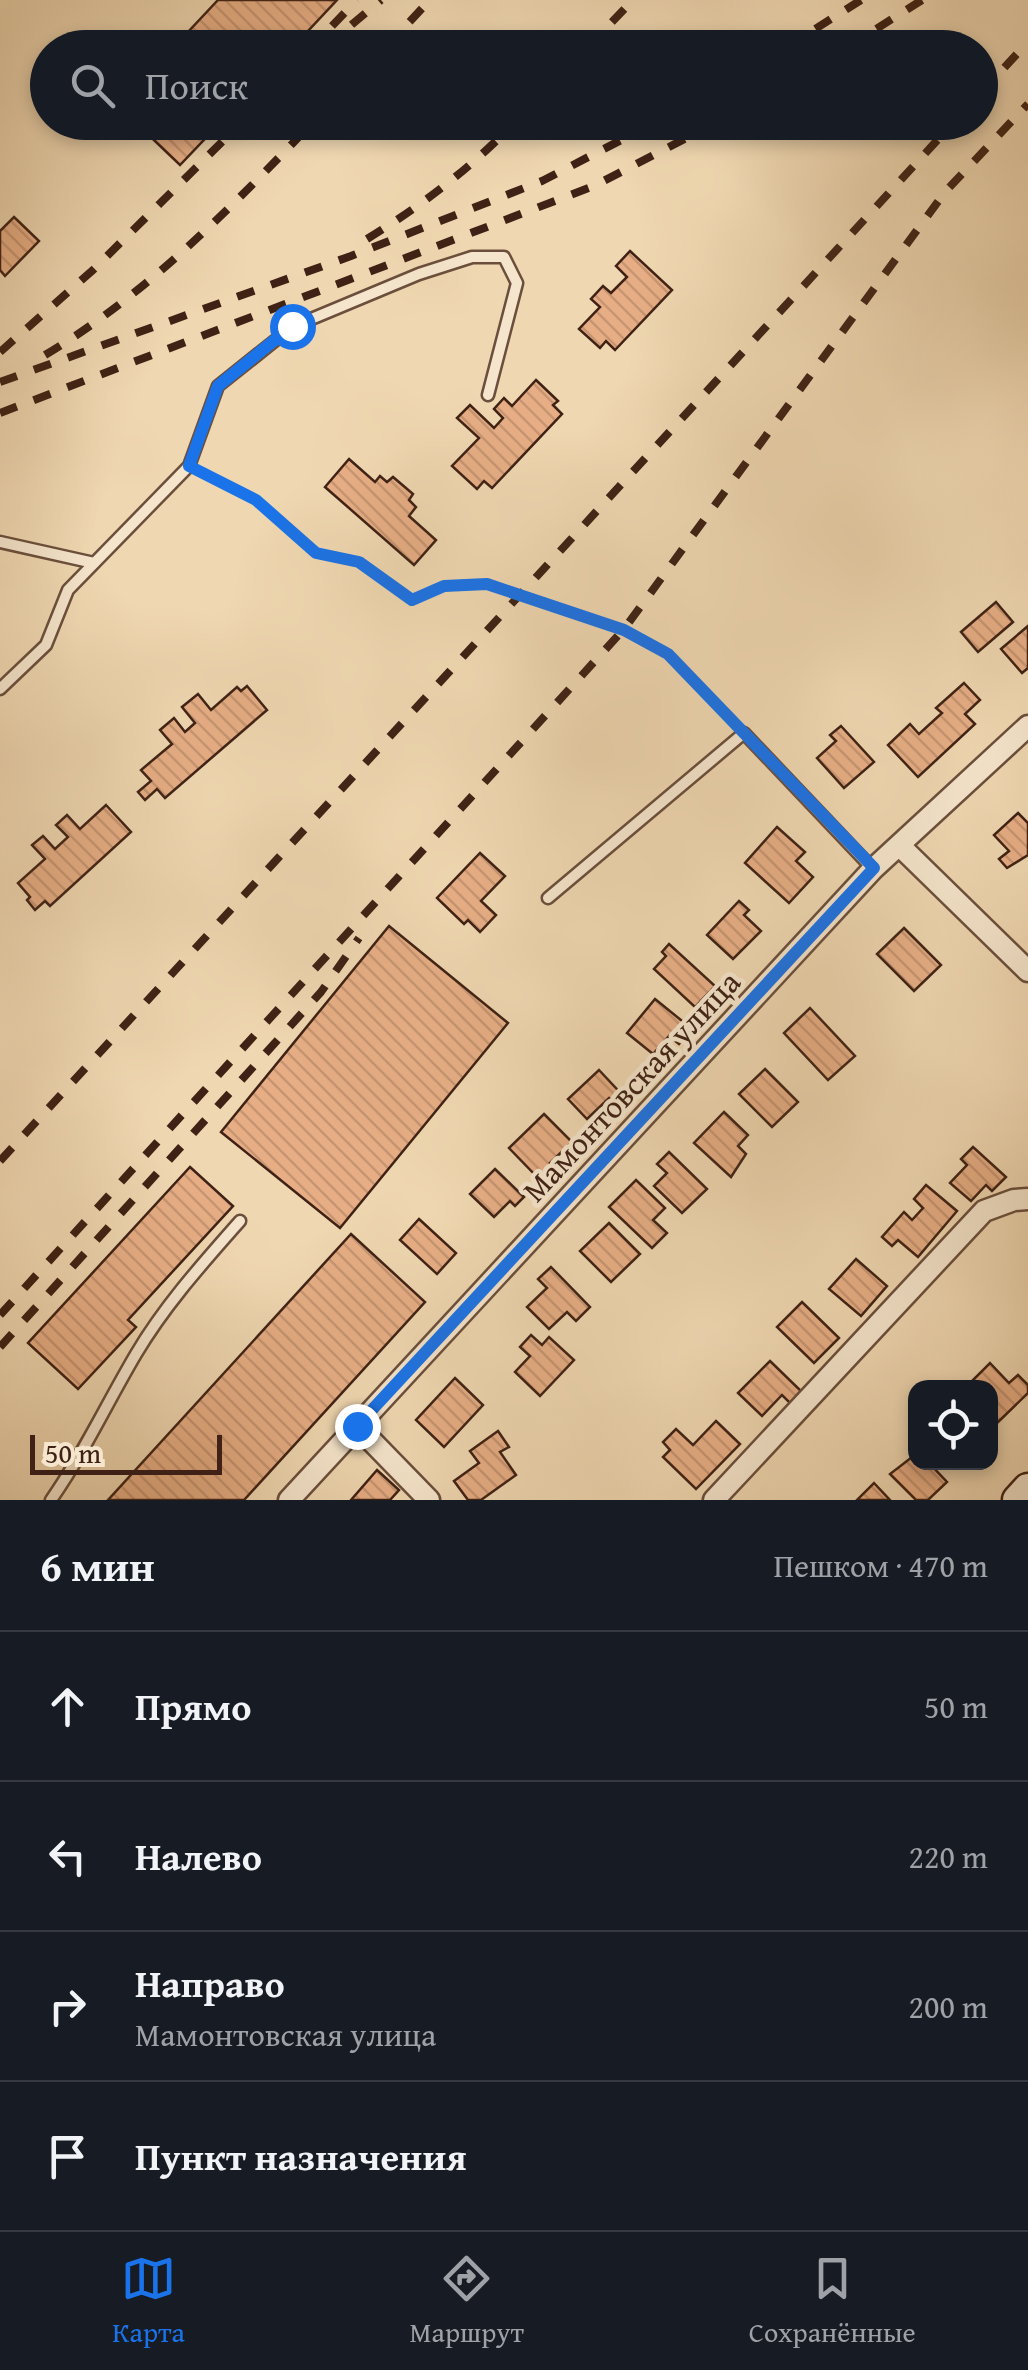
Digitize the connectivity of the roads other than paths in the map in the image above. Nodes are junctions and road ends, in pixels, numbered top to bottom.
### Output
1 (488, 395) dead end
2 (0, 542) edge
3 (94, 563) junction
4 (0, 689) edge
5 (1028, 726) edge
6 (901, 846) junction
7 (874, 868) junction
8 (548, 898) dead end
9 (1028, 970) edge
10 (1028, 1198) edge
11 (240, 1221) dead end
12 (357, 1426) junction
13 (1028, 1488) edge
14 (51, 1500) edge
15 (289, 1500) edge
16 (429, 1500) edge
17 (714, 1500) edge
18 (1018, 1500) edge

1 - 3 lane
2 - 3 lane
3 - 4 lane
5 - 6 street, Мамонтовская улица
6 - 7 street, Мамонтовская улица
6 - 9 street
7 - 8 lane
7 - 12 street, Мамонтовская улица
10 - 17 street
11 - 14 lane
12 - 15 street, Мамонтовская улица
12 - 16 street
13 - 18 main road

